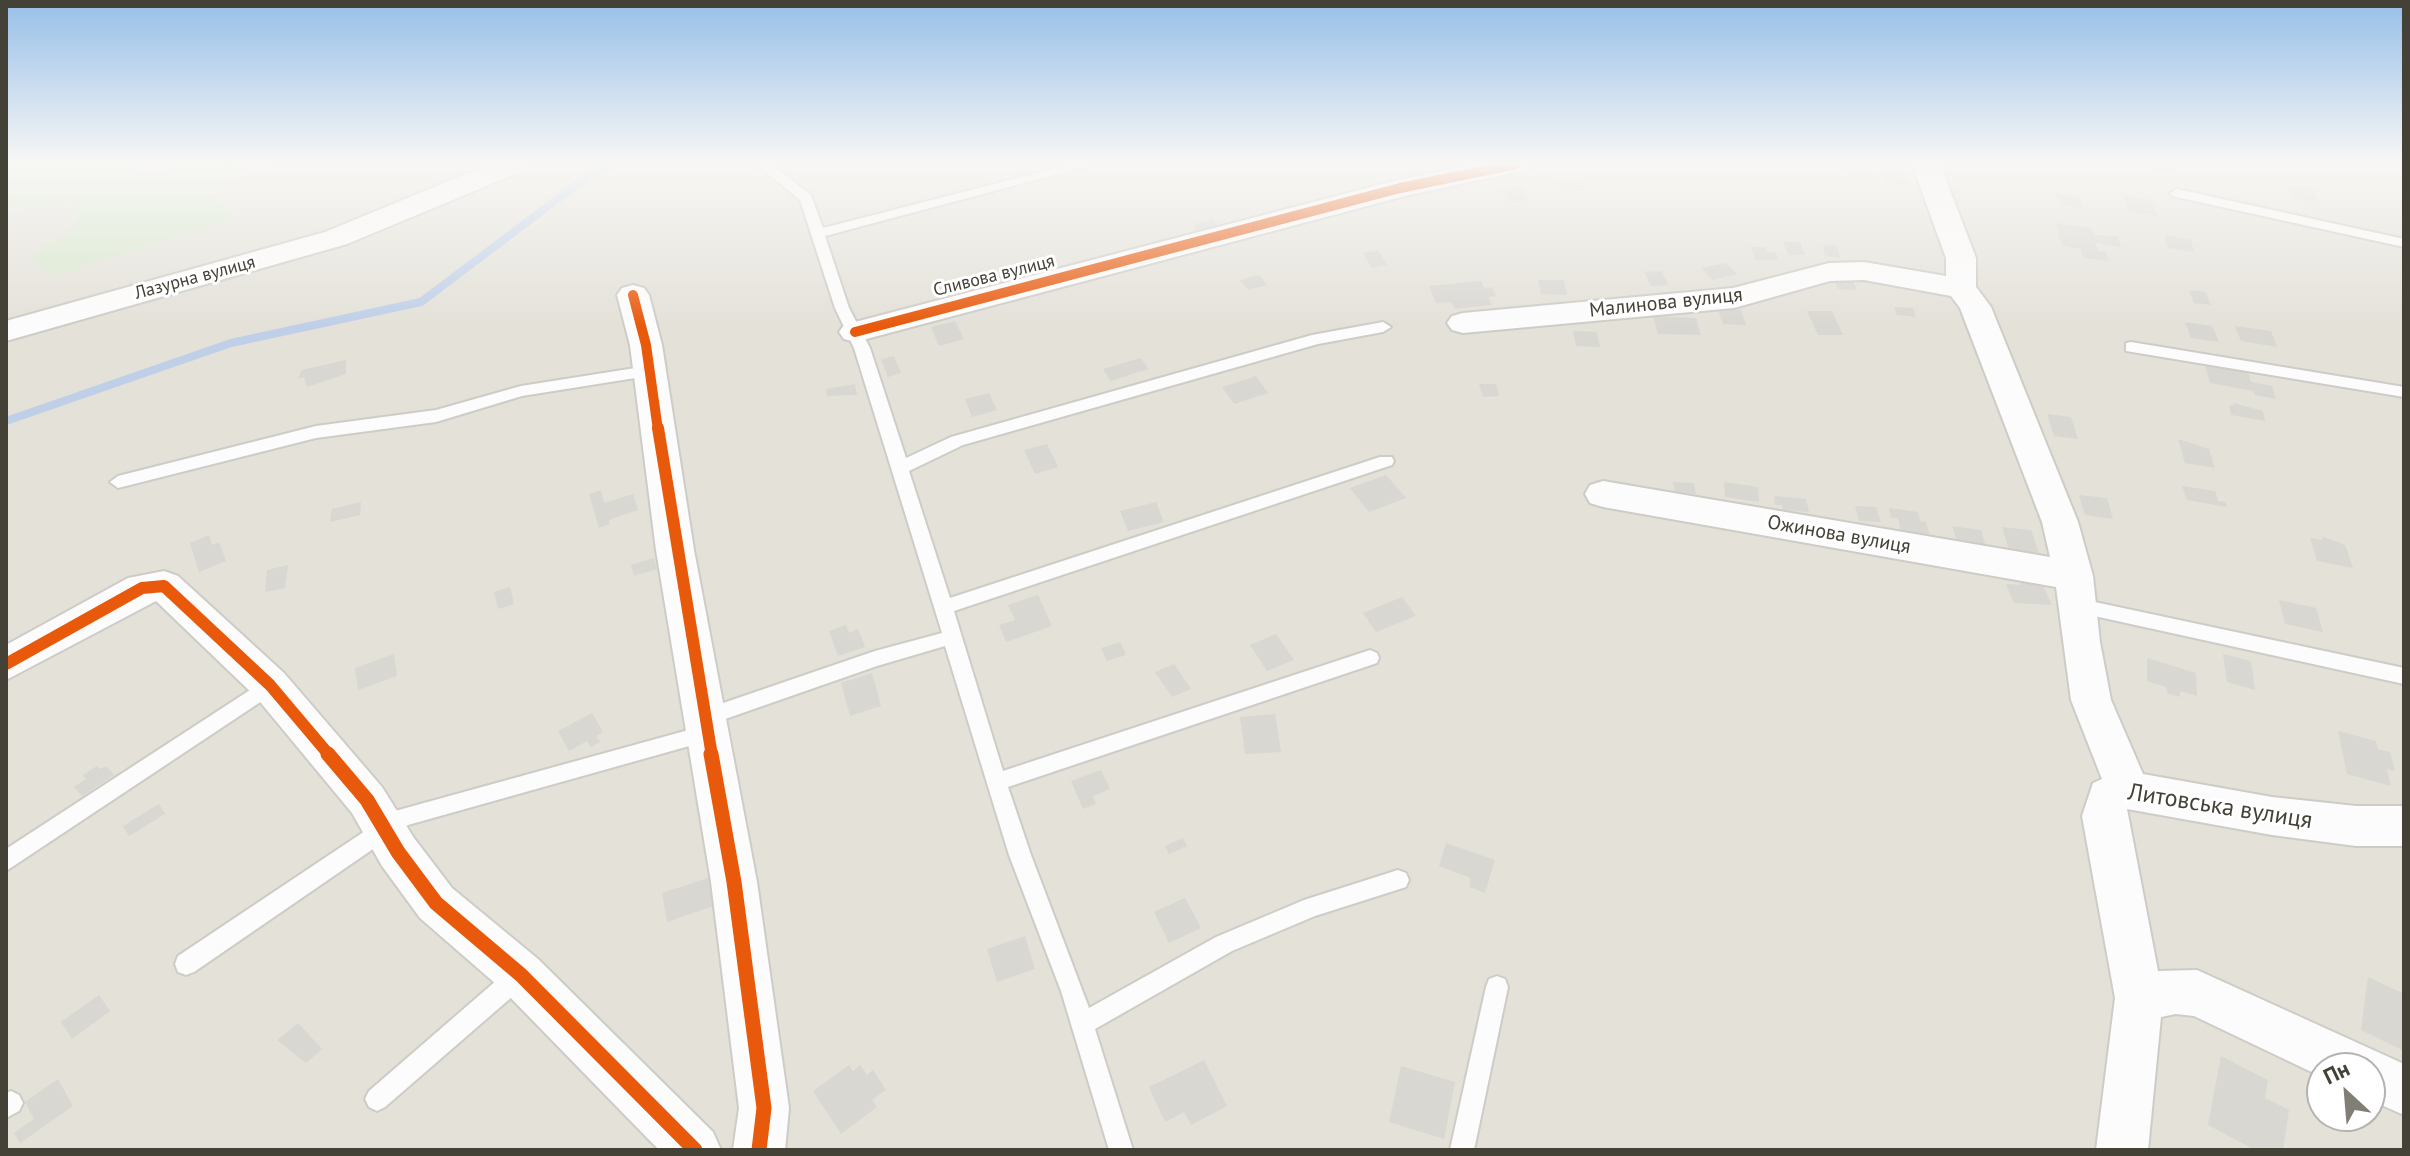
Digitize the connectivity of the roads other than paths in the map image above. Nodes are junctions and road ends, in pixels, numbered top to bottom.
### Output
1 (385, 218) edge
2 (813, 218) edge
3 (878, 218) edge
4 (1294, 218) edge
5 (1944, 218) edge
6 (2290, 218) edge
7 (819, 233) junction
8 (2404, 243) edge
9 (1961, 288) junction
10 (633, 295) dead end
11 (1463, 323) dead end
12 (1383, 327) dead end
13 (6, 331) edge
14 (855, 332) junction
15 (2131, 347) dead end
16 (648, 371) junction
17 (2404, 392) edge
18 (1386, 461) dead end
19 (900, 468) junction
20 (118, 482) dead end
21 (1603, 494) dead end
22 (2075, 590) junction
23 (944, 607) junction
24 (952, 637) junction
25 (1370, 658) dead end
26 (6, 664) edge
27 (2404, 676) edge
28 (270, 685) junction
29 (706, 726) junction
30 (996, 782) junction
31 (2128, 790) junction
32 (2404, 826) edge
33 (384, 828) junction
34 (6, 861) edge
35 (1398, 880) dead end
36 (186, 964) dead end
37 (521, 975) junction
38 (1497, 987) dead end
39 (2139, 998) junction
40 (1081, 1025) junction
41 (2324, 1052) edge
42 (377, 1099) dead end
43 (695, 1150) edge
44 (759, 1150) edge
45 (1121, 1150) edge
46 (1462, 1150) edge
47 (2122, 1150) edge

1 - 13 street, Лазурна вулиця
2 - 7 lane
3 - 7 lane
4 - 14 street, Сливова вулиця
5 - 9 street
6 - 8 lane
7 - 14 lane
9 - 11 street, Малинова вулиця
9 - 22 street
10 - 16 street
12 - 19 lane
14 - 19 lane
15 - 17 lane
16 - 20 lane
16 - 29 street
18 - 23 lane
19 - 23 lane
21 - 22 street, Ожинова вулиця
22 - 27 lane
22 - 31 street
23 - 24 lane
24 - 29 lane
24 - 30 lane
25 - 30 lane
26 - 28 street
28 - 33 street
28 - 34 lane
29 - 33 lane
29 - 44 street
30 - 40 lane
31 - 32 street, Литовська вулиця
31 - 39 street, Литовська вулиця
33 - 36 lane
33 - 37 street
35 - 40 lane
37 - 42 lane
37 - 43 street
38 - 46 lane
39 - 41 street
39 - 47 street, Литовська вулиця
40 - 45 lane

